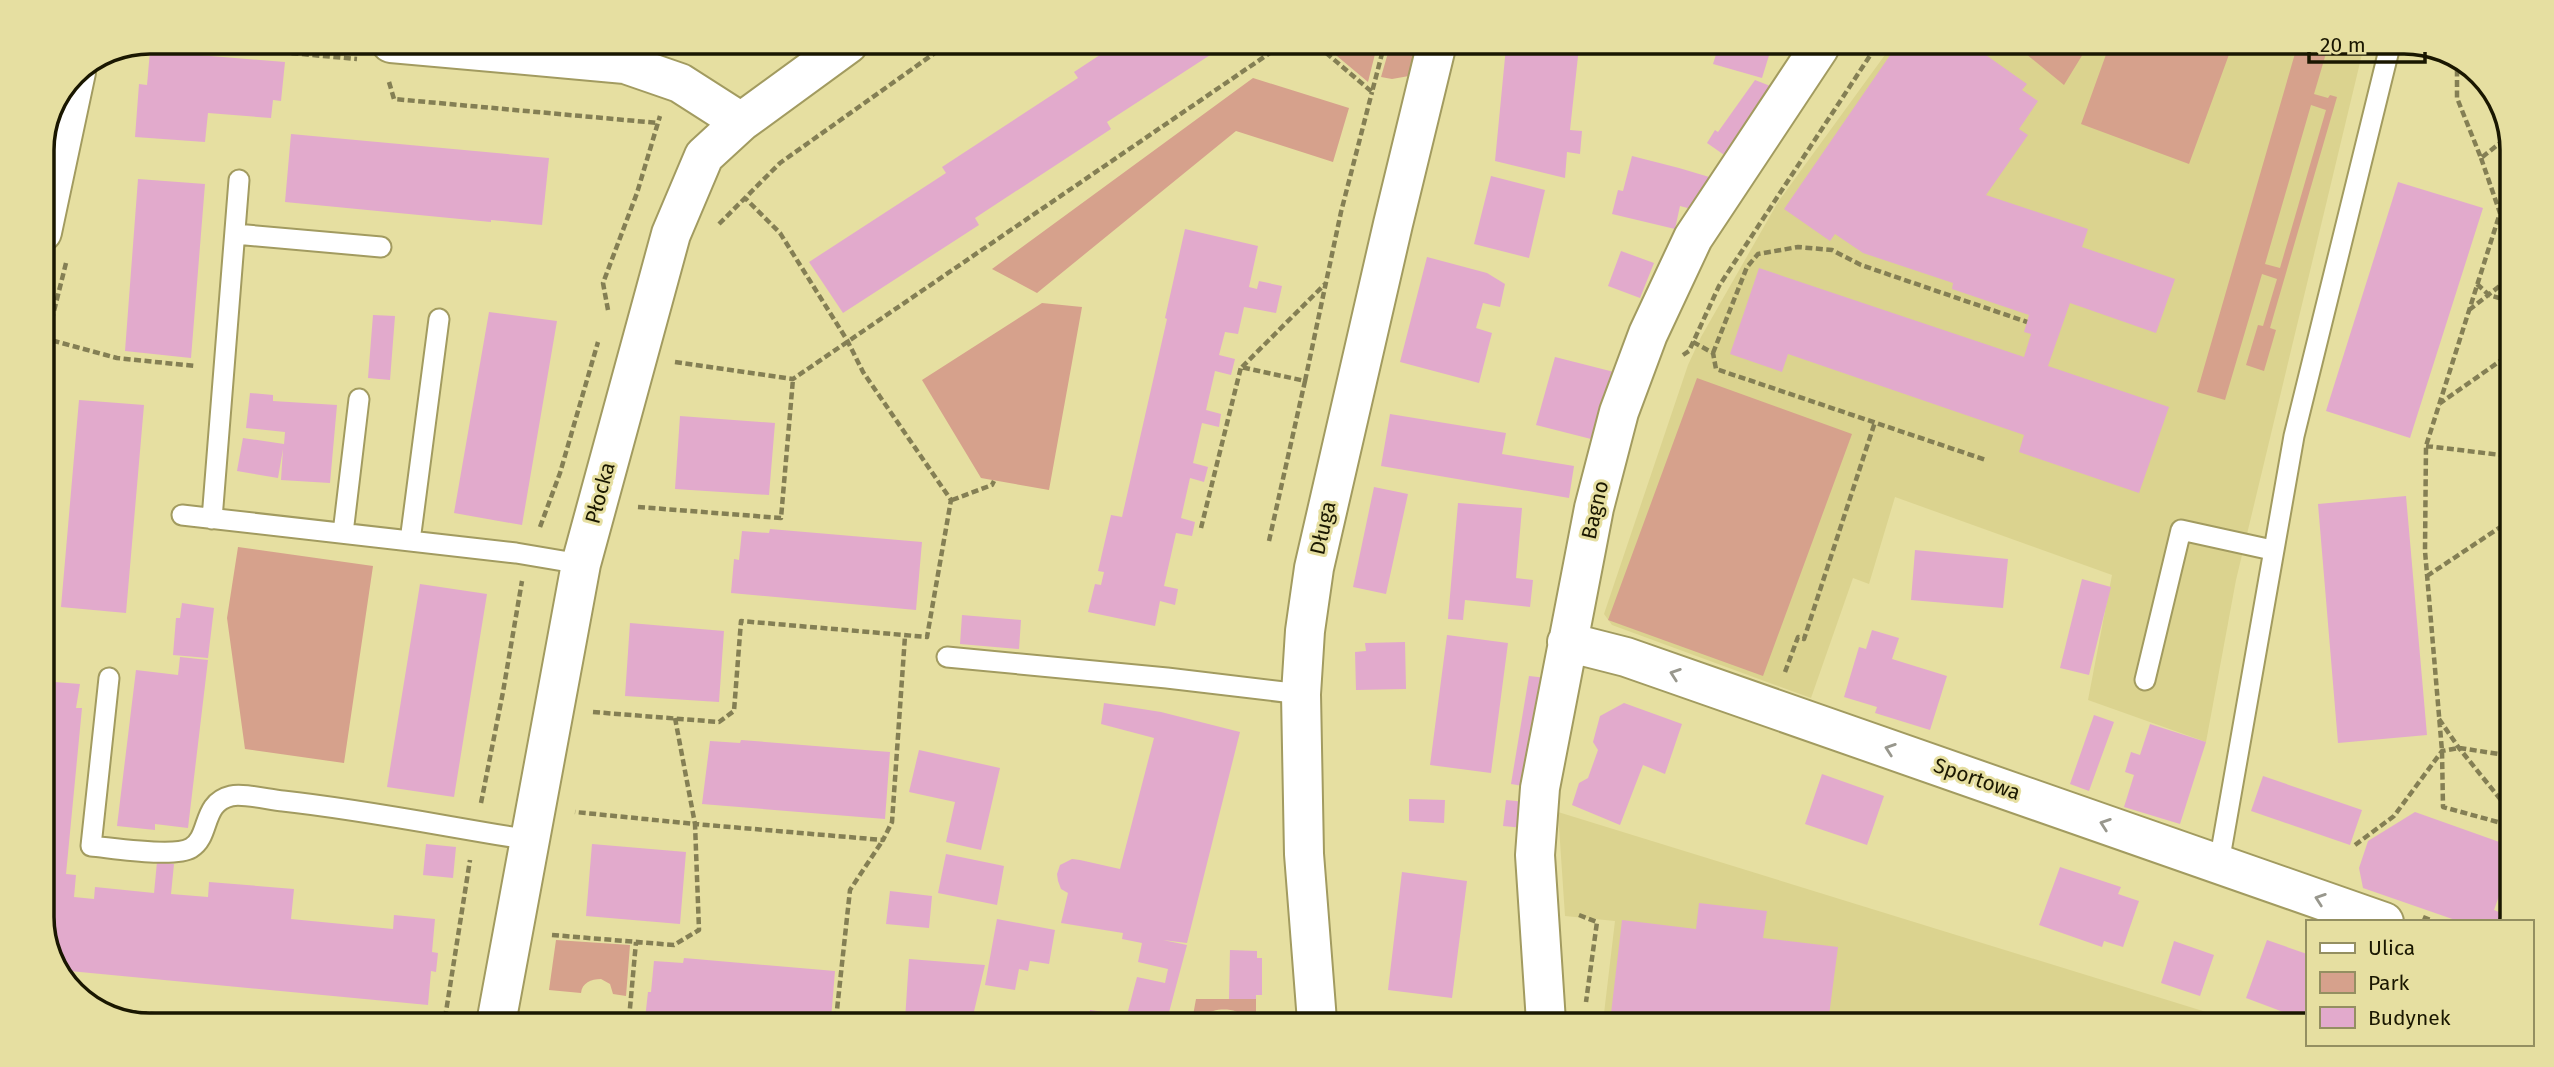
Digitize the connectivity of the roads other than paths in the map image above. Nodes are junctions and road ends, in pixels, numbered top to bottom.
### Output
1 (514, 54) edge
2 (834, 54) edge
3 (1434, 54) edge
4 (1815, 54) edge
5 (2388, 54) edge
6 (71, 96) edge
7 (741, 122) junction
8 (54, 176) edge
9 (239, 180) dead end
10 (235, 234) junction
11 (381, 247) dead end
12 (439, 319) dead end
13 (359, 399) dead end
14 (181, 515) dead end
15 (212, 519) junction
16 (343, 533) junction
17 (410, 541) junction
18 (2272, 550) junction
19 (581, 564) junction
20 (1567, 642) junction
21 (947, 657) dead end
22 (109, 678) dead end
23 (2145, 680) dead end
24 (1301, 694) junction
25 (530, 840) junction
26 (2219, 863) junction
27 (2378, 920) edge
28 (498, 1013) edge
29 (1316, 1013) edge
30 (1545, 1013) edge

1 - 7 street
2 - 7 street, Płocka
3 - 24 street, Długa
4 - 20 street, Bagno
5 - 18 lane
6 - 8 street
7 - 19 street, Płocka
9 - 10 lane
10 - 11 lane
10 - 15 lane
12 - 17 lane
13 - 16 lane
14 - 15 lane
15 - 16 lane
16 - 17 lane
17 - 19 lane
18 - 23 lane
18 - 26 lane
19 - 25 street, Płocka
26 -> 20 street, Sportowa
20 - 30 street, Bagno
21 - 24 lane
22 - 25 lane
24 - 29 street, Długa
25 - 28 street, Płocka
27 -> 26 street, Sportowa

